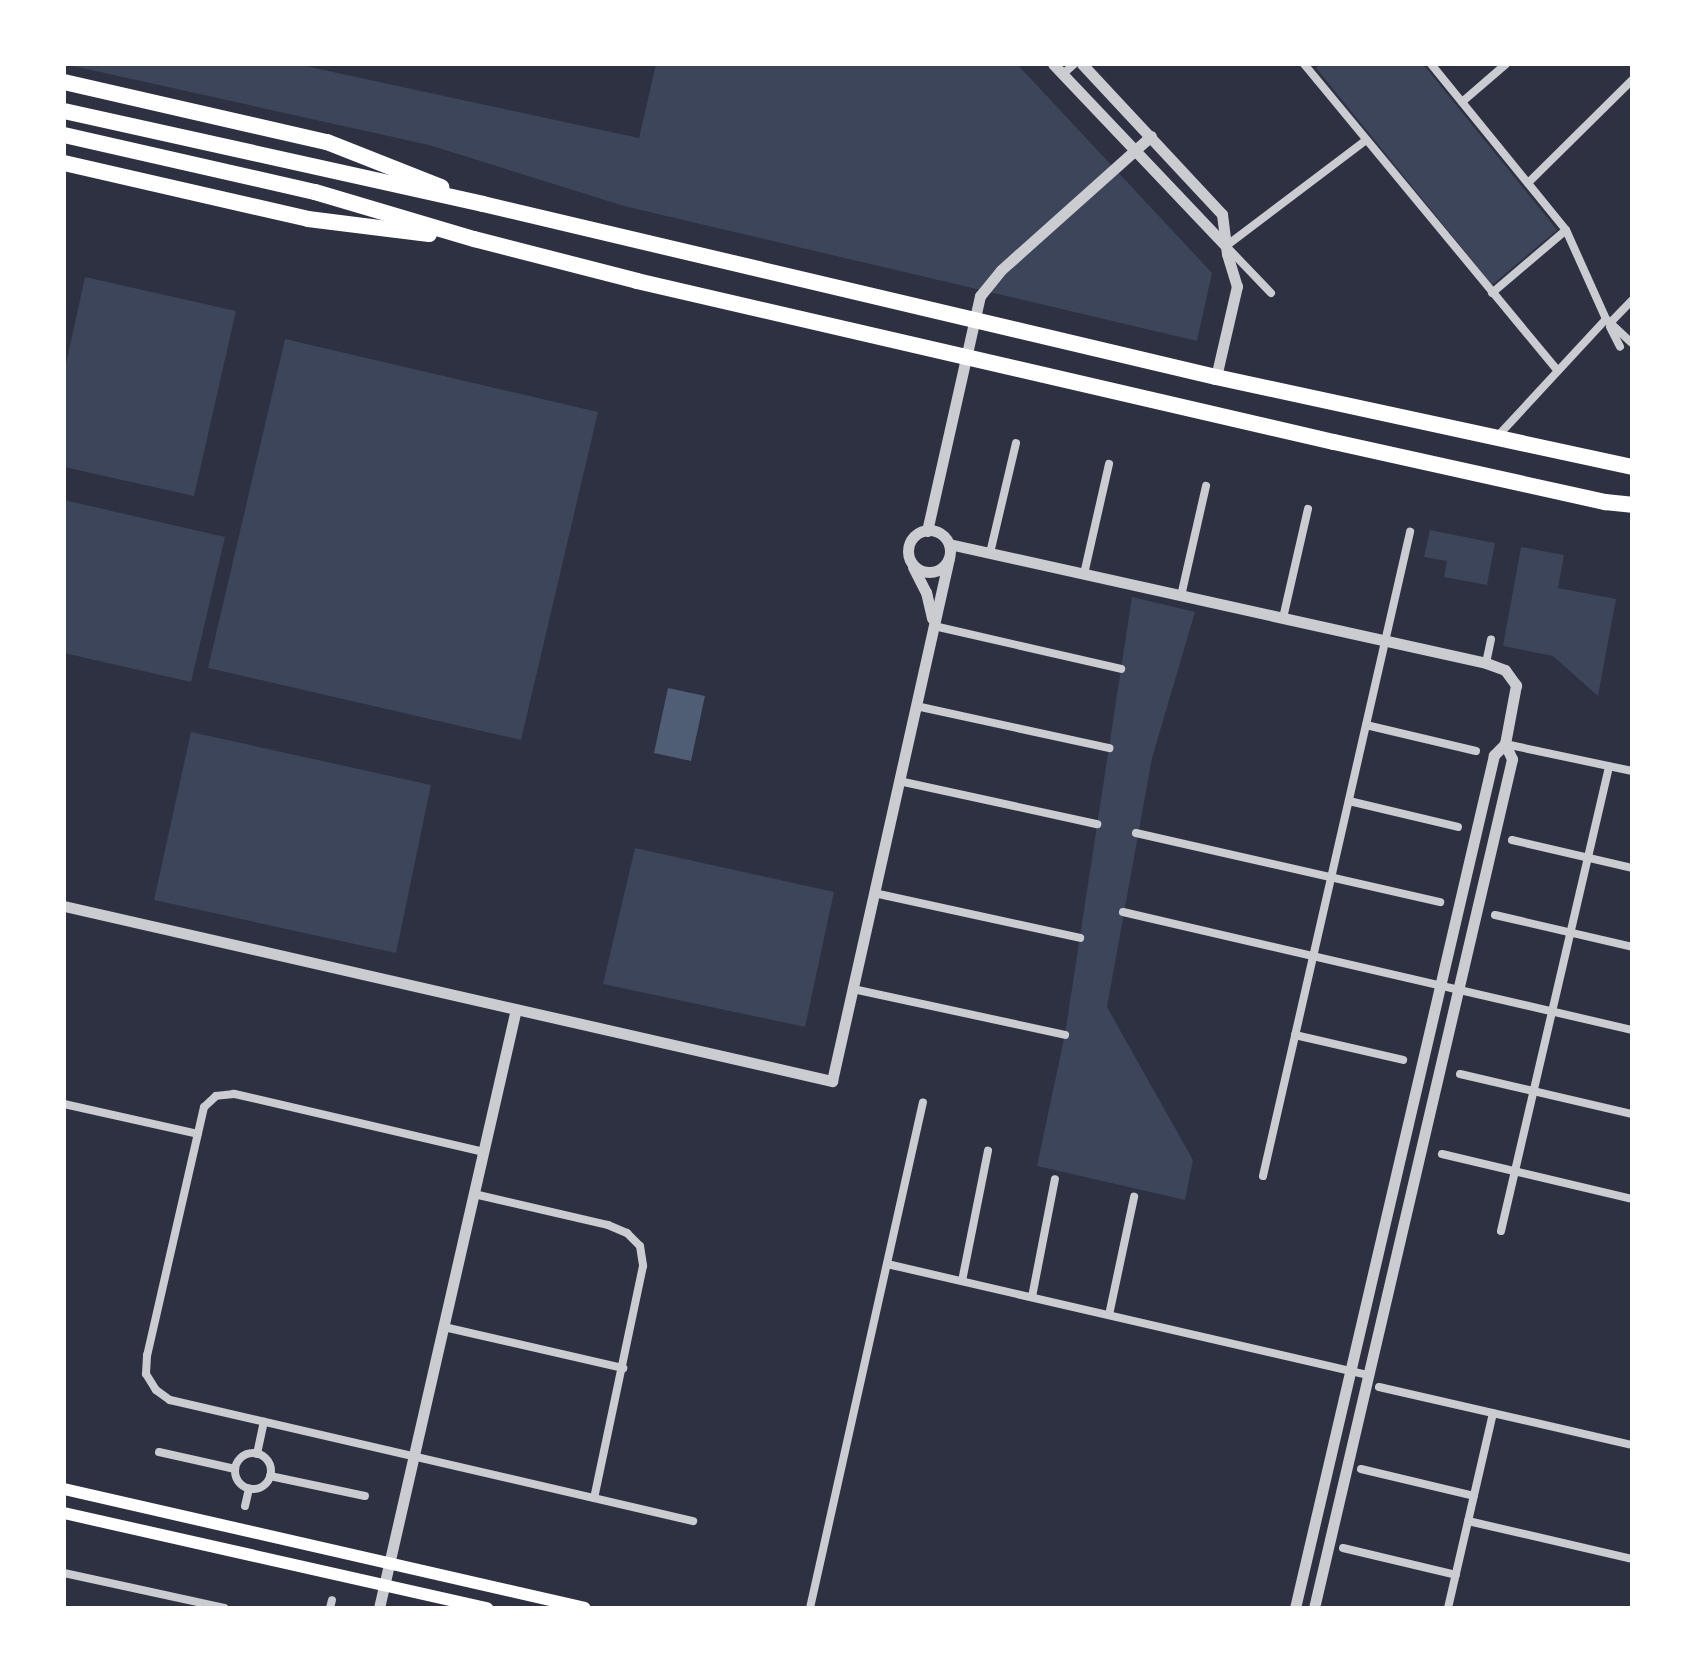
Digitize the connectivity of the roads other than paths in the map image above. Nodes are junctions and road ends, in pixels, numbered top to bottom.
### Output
1 (1053, 64) edge
2 (1074, 64) edge
3 (1082, 64) edge
4 (1431, 64) edge
5 (1506, 64) edge
6 (1307, 65) edge
7 (1063, 74) junction
8 (1632, 80) edge
9 (64, 82) edge
10 (1462, 102) junction
11 (64, 111) edge
12 (64, 135) edge
13 (1151, 136) junction
14 (1366, 140) junction
15 (1135, 150) junction
16 (64, 163) edge
17 (1528, 183) junction
18 (483, 204) junction
19 (1566, 230) junction
20 (474, 239) junction
21 (1226, 246) junction
22 (1271, 293) dead end
23 (1492, 293) junction
24 (1632, 300) edge
25 (1608, 321) junction
26 (1632, 343) edge
27 (1620, 347) dead end
28 (1558, 371) junction
29 (1216, 377) junction
30 (1494, 440) junction
31 (1016, 443) dead end
32 (1109, 464) dead end
33 (1632, 467) edge
34 (1206, 486) dead end
35 (1632, 505) edge
36 (1308, 509) dead end
37 (927, 531) junction
38 (1410, 532) dead end
39 (949, 544) junction
40 (990, 553) junction
41 (949, 558) junction
42 (910, 561) junction
43 (1084, 574) junction
44 (1181, 596) junction
45 (1283, 618) junction
46 (934, 626) junction
47 (1385, 640) junction
48 (1491, 640) dead end
49 (1486, 663) junction
50 (1121, 669) dead end
51 (916, 706) junction
52 (1366, 725) junction
53 (1505, 744) junction
54 (1109, 748) dead end
55 (1476, 751) dead end
56 (1609, 766) junction
57 (1632, 771) edge
58 (899, 781) junction
59 (1349, 801) junction
60 (1097, 824) dead end
61 (1458, 827) dead end
62 (1136, 833) dead end
63 (1512, 840) dead end
64 (1588, 858) junction
65 (1632, 868) edge
66 (1332, 876) junction
67 (874, 893) junction
68 (1440, 902) dead end
69 (64, 906) edge
70 (1123, 912) dead end
71 (1495, 915) dead end
72 (1570, 932) junction
73 (1080, 938) dead end
74 (1632, 947) edge
75 (1314, 955) junction
76 (1441, 985) junction
77 (853, 989) junction
78 (1458, 989) junction
79 (516, 1009) junction
80 (1552, 1011) junction
81 (1632, 1030) edge
82 (1065, 1035) dead end
83 (1295, 1035) junction
84 (1403, 1060) dead end
85 (1460, 1074) dead end
86 (1534, 1091) junction
87 (923, 1102) dead end
88 (64, 1104) edge
89 (1632, 1114) edge
90 (198, 1134) junction
91 (988, 1151) dead end
92 (484, 1152) junction
93 (1442, 1154) dead end
94 (1515, 1171) junction
95 (1263, 1176) dead end
96 (1055, 1179) dead end
97 (474, 1194) junction
98 (1134, 1197) dead end
99 (1632, 1199) edge
100 (1501, 1231) dead end
101 (887, 1264) junction
102 (962, 1281) junction
103 (1032, 1297) junction
104 (1109, 1315) junction
105 (444, 1327) junction
106 (623, 1368) junction
107 (1351, 1371) junction
108 (1369, 1375) junction
109 (1379, 1387) dead end
110 (1493, 1413) junction
111 (264, 1422) junction
112 (1632, 1445) edge
113 (159, 1452) dead end
114 (257, 1454) junction
115 (414, 1457) junction
116 (235, 1469) junction
117 (1361, 1469) dead end
118 (270, 1476) junction
119 (249, 1488) junction
120 (64, 1489) edge
121 (365, 1496) dead end
122 (1474, 1496) junction
123 (594, 1498) junction
124 (245, 1506) dead end
125 (64, 1513) edge
126 (693, 1521) dead end
127 (1468, 1521) junction
128 (1343, 1548) dead end
129 (1632, 1559) edge
130 (390, 1563) junction
131 (64, 1573) edge
132 (1456, 1575) junction
133 (385, 1585) junction
134 (224, 1608) edge
135 (379, 1608) edge
136 (487, 1608) edge
137 (585, 1608) edge
138 (810, 1608) edge
139 (1295, 1608) edge
140 (1314, 1608) edge
141 (1448, 1608) edge

1 - 7 street
2 - 7 street
3 - 13 street
4 - 10 street
5 - 10 street
6 - 14 street
7 - 15 street
8 - 17 street
9 - 18 highway
10 - 17 street
11 - 18 highway
12 - 20 highway
13 - 15 street
13 - 21 street
14 - 21 street
14 - 23 street
15 - 21 street
15 - 37 street
16 - 20 highway
17 - 19 street
18 - 29 highway
19 - 23 street
19 - 25 street
20 - 35 highway
21 - 22 street
21 - 29 street
23 - 28 street
24 - 25 street
25 - 26 street
25 - 27 street
25 - 28 street
28 - 30 street
29 - 30 highway
30 - 33 highway
31 - 40 street
32 - 43 street
34 - 44 street
36 - 45 street
37 - 39 street
37 - 42 street
38 - 47 street
39 - 40 street
39 - 41 street
40 - 43 street
41 - 42 street
41 - 46 street
42 - 46 street
43 - 44 street
44 - 45 street
45 - 47 street
46 - 50 street
46 - 51 street
47 - 49 street
47 - 52 street
48 - 49 street
49 - 53 street
51 - 54 street
51 - 58 street
52 - 55 street
52 - 59 street
53 - 56 street
53 - 76 street
53 - 78 street
56 - 57 street
56 - 64 street
58 - 60 street
58 - 67 street
59 - 61 street
59 - 66 street
62 - 66 street
63 - 64 street
64 - 65 street
64 - 72 street
66 - 68 street
66 - 75 street
67 - 73 street
67 - 77 street
69 - 79 street
70 - 75 street
71 - 72 street
72 - 74 street
72 - 80 street
75 - 76 street
75 - 83 street
76 - 78 street
76 - 107 street
77 - 79 street
77 - 82 street
78 - 80 street
78 - 108 street
79 - 92 street
80 - 81 street
80 - 86 street
83 - 84 street
83 - 95 street
85 - 86 street
86 - 89 street
86 - 94 street
87 - 101 street
88 - 90 street
90 - 92 street
90 - 111 street
91 - 102 street
92 - 97 street
93 - 94 street
94 - 99 street
94 - 100 street
96 - 103 street
97 - 105 street
97 - 106 street
98 - 104 street
101 - 102 street
101 - 138 street
102 - 103 street
103 - 104 street
104 - 107 street
105 - 106 street
105 - 115 street
106 - 123 street
107 - 108 street
107 - 139 street
108 - 140 street
109 - 110 street
110 - 112 street
110 - 122 street
111 - 114 street
111 - 115 street
113 - 116 street
114 - 116 street
114 - 118 street
115 - 123 street
115 - 130 street
116 - 119 street
117 - 122 street
118 - 119 street
118 - 121 street
119 - 124 street
120 - 130 main road
122 - 127 street
123 - 126 street
125 - 133 main road
127 - 129 street
127 - 132 street
128 - 132 street
130 - 133 street
130 - 137 main road
131 - 134 street
132 - 141 street
133 - 135 street
133 - 136 main road

